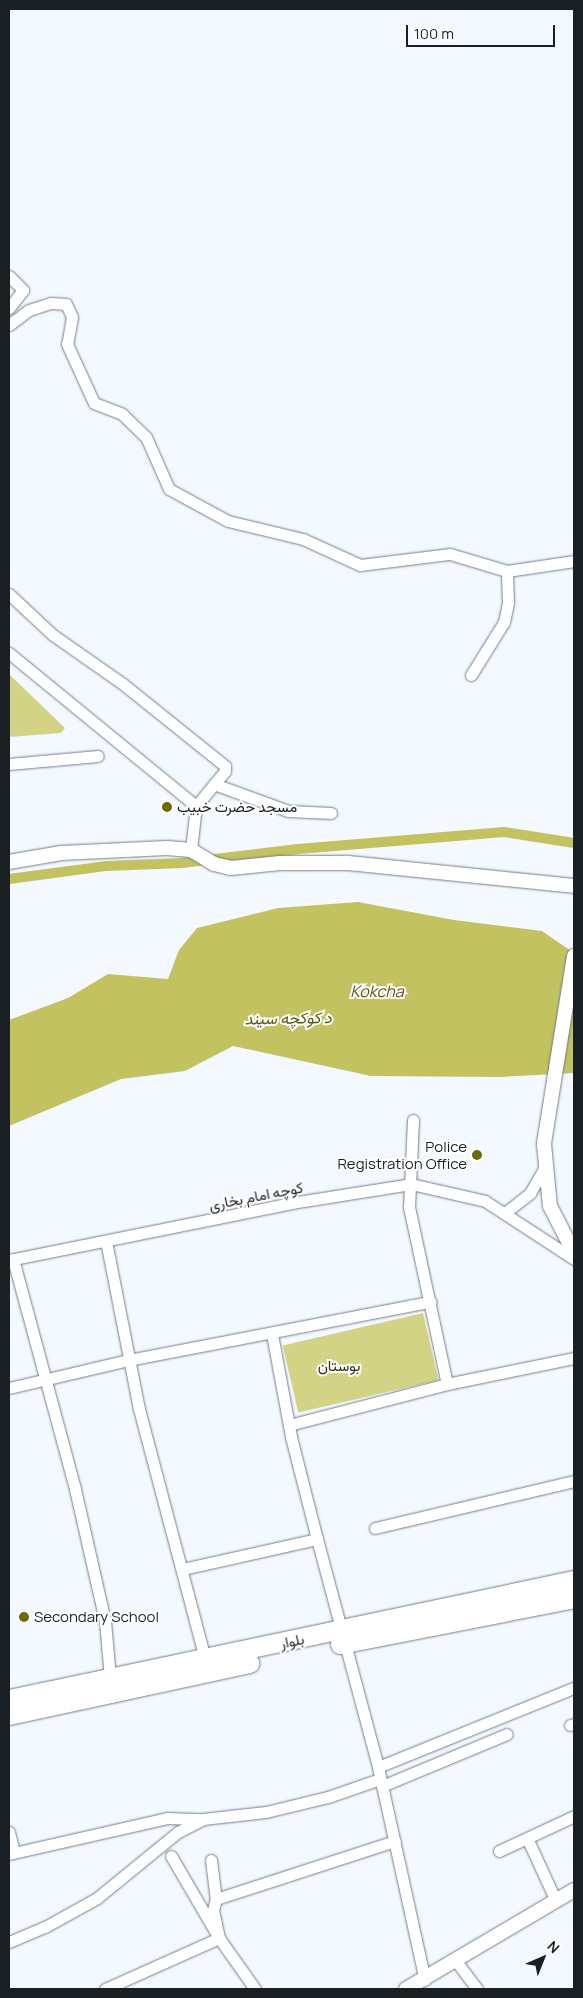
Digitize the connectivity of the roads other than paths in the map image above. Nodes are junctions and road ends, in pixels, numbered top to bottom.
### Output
1 (9, 276) edge
2 (9, 308) edge
3 (9, 326) edge
4 (574, 561) edge
5 (507, 570) junction
6 (9, 594) edge
7 (9, 653) edge
8 (471, 675) dead end
9 (98, 756) dead end
10 (9, 764) edge
11 (214, 784) junction
12 (196, 806) junction
13 (331, 813) dead end
14 (191, 850) junction
15 (9, 862) edge
16 (574, 886) edge
17 (574, 956) edge
18 (413, 1120) dead end
19 (546, 1165) junction
20 (411, 1184) junction
21 (506, 1212) junction
22 (106, 1241) junction
23 (574, 1253) edge
24 (574, 1259) edge
25 (11, 1260) edge
26 (430, 1302) junction
27 (272, 1334) junction
28 (574, 1358) edge
29 (128, 1360) junction
30 (44, 1380) junction
31 (447, 1384) junction
32 (9, 1388) edge
33 (289, 1425) junction
34 (574, 1481) edge
35 (375, 1528) dead end
36 (317, 1538) junction
37 (183, 1569) junction
38 (574, 1580) edge
39 (574, 1598) edge
40 (346, 1636) junction
41 (250, 1656) junction
42 (205, 1659) junction
43 (110, 1678) junction
44 (574, 1688) edge
45 (9, 1699) edge
46 (9, 1715) edge
47 (507, 1734) dead end
48 (378, 1767) junction
49 (381, 1783) junction
50 (574, 1816) edge
51 (203, 1819) junction
52 (9, 1832) edge
53 (527, 1838) junction
54 (396, 1842) junction
55 (499, 1851) dead end
56 (11, 1853) edge
57 (170, 1856) dead end
58 (211, 1860) dead end
59 (574, 1890) edge
60 (216, 1899) junction
61 (556, 1902) junction
62 (219, 1938) junction
63 (9, 1942) edge
64 (456, 1961) junction
65 (425, 1980) junction
66 (106, 1989) edge
67 (255, 1989) edge
68 (406, 1989) edge
69 (477, 1989) edge

1 - 2 street
3 - 5 street
4 - 5 street
5 - 8 street
6 - 11 street
7 - 12 street
9 - 10 street
11 - 12 street
11 - 13 street
12 - 14 street
14 - 15 street
14 - 16 street
17 - 19 street
18 - 20 street
19 - 21 street
19 - 23 street
20 - 21 street, کوچه امام بخاری
20 - 22 street, کوچه امام بخاری
20 - 26 street
21 - 24 street, کوچه امام بخاری
22 - 25 street, کوچه امام بخاری
22 - 29 street
25 - 30 street
26 - 27 street
26 - 31 street
27 - 29 street
27 - 33 street
28 - 31 street
29 - 30 street
29 - 37 street
30 - 32 street
30 - 43 street
31 - 33 street
33 - 36 street
34 - 35 street
36 - 37 street
36 - 40 street
37 - 42 street
38 - 40 main road, بلوار
39 - 40 main road, بلوار
40 - 41 main road, بلوار
40 - 48 street
41 - 42 main road, بلوار
41 - 46 main road, بلوار
42 - 43 main road, بلوار
43 - 45 main road, بلوار
44 - 48 street
47 - 49 street
48 - 49 street
49 - 51 street
49 - 54 street
50 - 53 street
51 - 56 street
51 - 63 street
52 - 56 street
53 - 55 street
53 - 61 street
54 - 60 street
54 - 65 street
57 - 62 street
58 - 60 street
59 - 61 street
60 - 62 street
61 - 64 street
62 - 66 street
62 - 67 street
64 - 65 street
64 - 69 street
65 - 68 street

